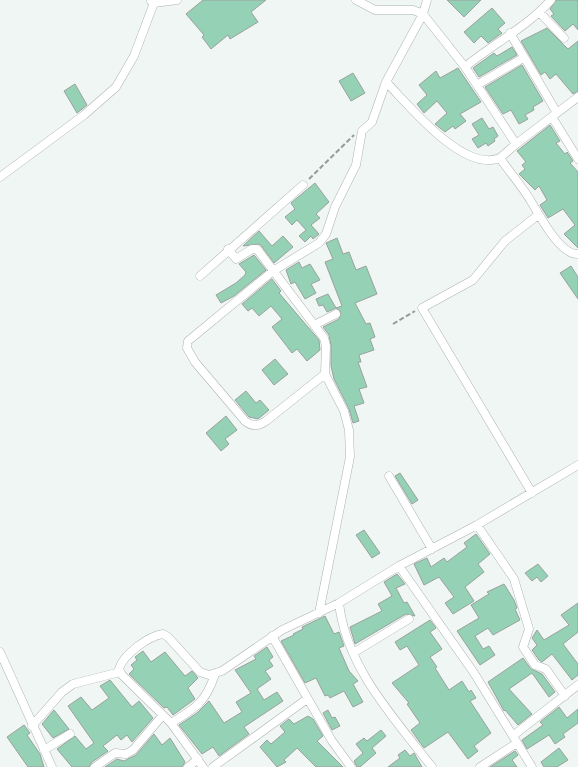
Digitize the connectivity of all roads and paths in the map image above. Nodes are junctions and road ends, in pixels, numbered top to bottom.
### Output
1 (177, 0) edge
2 (356, 0) edge
3 (427, 0) edge
4 (551, 0) edge
5 (153, 1) edge
6 (419, 12) junction
7 (540, 13) junction
8 (510, 33) junction
9 (564, 38) dead end
10 (524, 58) junction
11 (465, 67) junction
12 (386, 82) junction
13 (477, 86) junction
14 (578, 97) edge
15 (555, 115) junction
16 (363, 129) junction
17 (516, 144) junction
18 (500, 158) junction
19 (578, 159) edge
20 (0, 177) edge
21 (302, 185) joint
22 (538, 216) junction
23 (228, 249) junction
24 (578, 254) edge
25 (274, 271) junction
26 (200, 276) dead end
27 (422, 308) junction
28 (336, 314) dead end
29 (393, 324) dead end
30 (314, 325) junction
31 (325, 374) junction
32 (578, 465) edge
33 (389, 476) dead end
34 (532, 493) junction
35 (477, 525) junction
36 (432, 549) junction
37 (399, 566) junction
38 (338, 604) junction
39 (322, 612) junction
40 (410, 619) dead end
41 (272, 636) junction
42 (0, 652) edge
43 (353, 653) junction
44 (120, 672) junction
45 (215, 674) junction
46 (578, 685) edge
47 (565, 696) junction
48 (307, 699) junction
49 (163, 715) junction
50 (171, 723) junction
51 (32, 726) junction
52 (70, 734) dead end
53 (515, 739) junction
54 (44, 750) junction
55 (198, 758) junction
56 (52, 767) edge
57 (95, 767) edge
58 (188, 767) edge
59 (204, 767) edge
60 (213, 767) edge
61 (351, 767) edge
62 (432, 767) edge
63 (480, 767) edge
64 (532, 767) edge

1 - 5 street
2 - 6 street
3 - 6 street
4 - 7 street
5 - 20 street
6 - 11 street
6 - 12 street
7 - 8 street
7 - 9 street
8 - 10 street
8 - 11 street
10 - 13 street
10 - 15 street
11 - 13 street
12 - 16 street
12 - 18 street
13 - 17 street
14 - 15 street
15 - 17 street
15 - 19 street
16 - 21 path
16 - 25 street
17 - 18 street
18 - 22 street
21 - 23 street
22 - 24 street
22 - 27 street
23 - 25 street
23 - 26 street
25 - 30 street
25 - 31 street
27 - 29 path
27 - 34 street
28 - 30 street
30 - 31 street
31 - 39 street
32 - 34 street
33 - 36 street
34 - 35 street
35 - 36 street
35 - 47 street
36 - 37 street
37 - 38 street
37 - 53 street
38 - 39 street
38 - 43 street
39 - 41 street
40 - 43 street
41 - 45 street
41 - 48 street
42 - 51 street
43 - 62 street
44 - 45 street
44 - 49 street
44 - 51 street
45 - 50 street
46 - 47 street
47 - 53 street
48 - 60 street
48 - 61 street
49 - 50 street
49 - 57 street
50 - 55 street
51 - 54 street
52 - 54 street
53 - 63 street
53 - 64 street
54 - 56 street
55 - 58 street
55 - 59 street

